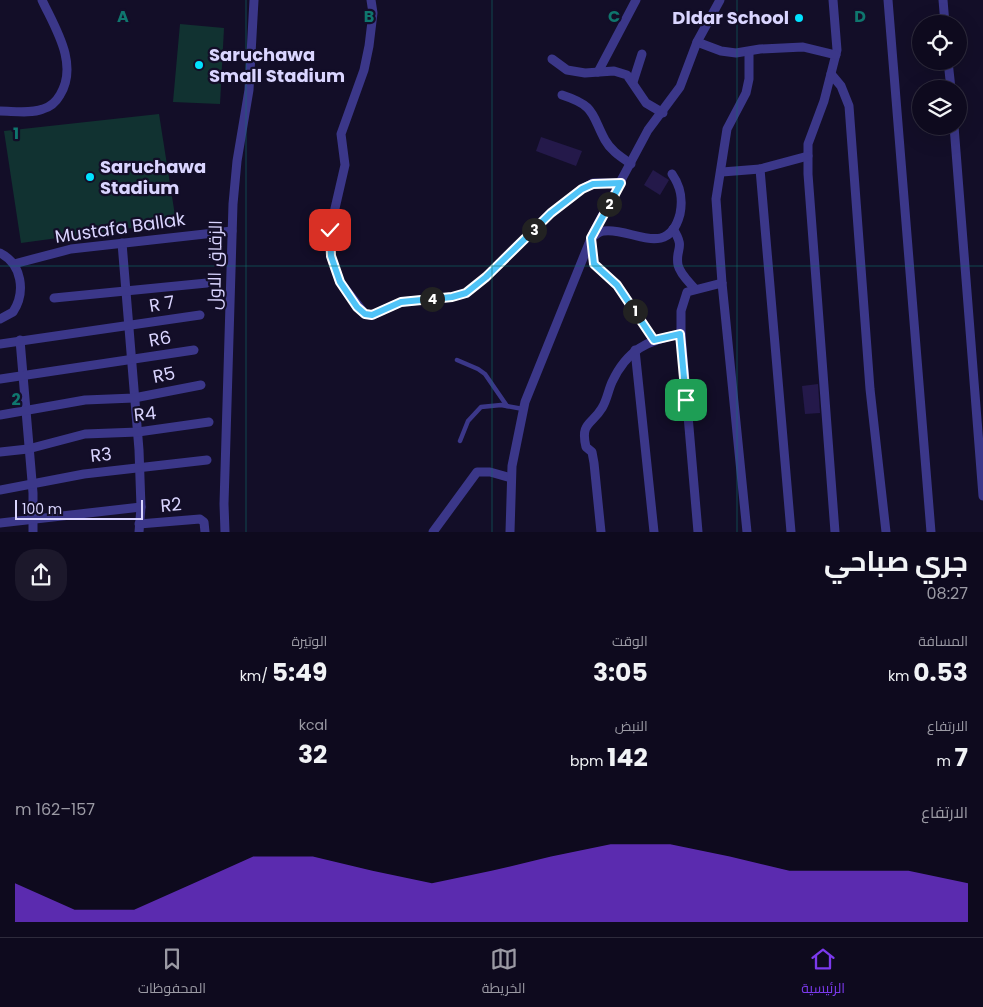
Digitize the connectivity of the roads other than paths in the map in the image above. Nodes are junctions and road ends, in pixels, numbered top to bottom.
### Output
1 (42, 0) edge
2 (254, 0) edge
3 (371, 0) edge
4 (636, 0) edge
5 (720, 0) edge
6 (832, 0) edge
7 (888, 0) edge
8 (943, 0) edge
9 (944, 15) edge
10 (697, 42) junction
11 (749, 52) junction
12 (642, 54) dead end
13 (836, 56) junction
14 (552, 59) dead end
15 (598, 72) junction
16 (831, 74) junction
17 (633, 82) junction
18 (562, 95) dead end
19 (0, 111) edge
20 (663, 113) junction
21 (955, 135) edge
22 (808, 156) junction
23 (631, 164) junction
24 (760, 169) junction
25 (722, 172) junction
26 (672, 174) dead end
27 (621, 183) junction
28 (673, 230) junction
29 (232, 231) junction
30 (591, 238) junction
31 (122, 243) junction
32 (0, 253) edge
33 (14, 264) junction
34 (207, 283) dead end
35 (722, 283) junction
36 (695, 289) junction
37 (126, 291) junction
38 (54, 298) dead end
39 (200, 315) dead end
40 (0, 319) edge
41 (129, 326) junction
42 (680, 334) junction
43 (20, 340) junction
44 (654, 340) junction
45 (0, 344) edge
46 (194, 350) dead end
47 (635, 350) junction
48 (131, 360) junction
49 (457, 360) dead end
50 (23, 376) junction
51 (0, 379) edge
52 (201, 385) dead end
53 (134, 398) junction
54 (507, 406) junction
55 (523, 409) junction
56 (25, 411) junction
57 (0, 415) edge
58 (209, 422) dead end
59 (138, 432) junction
60 (460, 441) dead end
61 (28, 449) junction
62 (0, 452) edge
63 (207, 460) dead end
64 (139, 468) junction
65 (511, 478) junction
66 (32, 485) junction
67 (0, 490) edge
68 (983, 496) edge
69 (141, 507) junction
70 (33, 520) junction
71 (0, 523) edge
72 (139, 528) edge
73 (33, 532) edge
74 (205, 532) edge
75 (225, 532) edge
76 (433, 532) edge
77 (510, 532) edge
78 (601, 532) edge
79 (654, 532) edge
80 (698, 532) edge
81 (747, 532) edge
82 (791, 532) edge
83 (835, 532) edge
84 (886, 532) edge
85 (931, 532) edge

1 - 19 street
2 - 29 street, الزقاق الاول
3 - 27 street
4 - 15 street
5 - 10 street
6 - 13 street
7 - 85 street
8 - 9 street
10 - 11 street
10 - 20 street
11 - 13 street
11 - 25 street
12 - 17 street
13 - 16 street
14 - 15 street
15 - 17 street
16 - 22 street
16 - 84 street
17 - 20 street
18 - 23 street
20 - 23 street
21 - 68 street
22 - 24 street
22 - 83 street
23 - 27 street
24 - 25 street
24 - 82 street
25 - 35 street
26 - 28 street
27 - 30 street
28 - 30 street
28 - 36 street
29 - 31 street, Mustafa Ballak
29 - 75 street, الزقاق الاول
30 - 44 street
30 - 55 street
31 - 33 street, Mustafa Ballak
31 - 37 street
32 - 33 street
33 - 40 street
34 - 37 street
35 - 36 street
35 - 81 street
36 - 42 street
37 - 38 street
37 - 41 street
39 - 41 street, R 7
41 - 43 street, R 7
41 - 48 street
42 - 44 street
42 - 80 street
43 - 45 street, R 7
43 - 50 street
44 - 47 street
46 - 48 street, R6
47 - 78 street
47 - 79 street
48 - 50 street, R6
48 - 53 street
49 - 54 lane
50 - 51 street, R6
50 - 56 street
52 - 53 street, R5
53 - 56 street, R5
53 - 59 street
54 - 55 lane
54 - 60 lane
55 - 65 street
56 - 57 street, R5
56 - 61 street
58 - 59 street, R4
59 - 61 street, R4
59 - 64 street
61 - 62 street, R4
61 - 66 street
63 - 64 street, R3
64 - 66 street, R3
64 - 69 street
65 - 76 street
65 - 77 street
66 - 67 street, R3
66 - 70 street
69 - 70 street
69 - 72 street
70 - 71 street
70 - 73 street
72 - 74 street, R2

